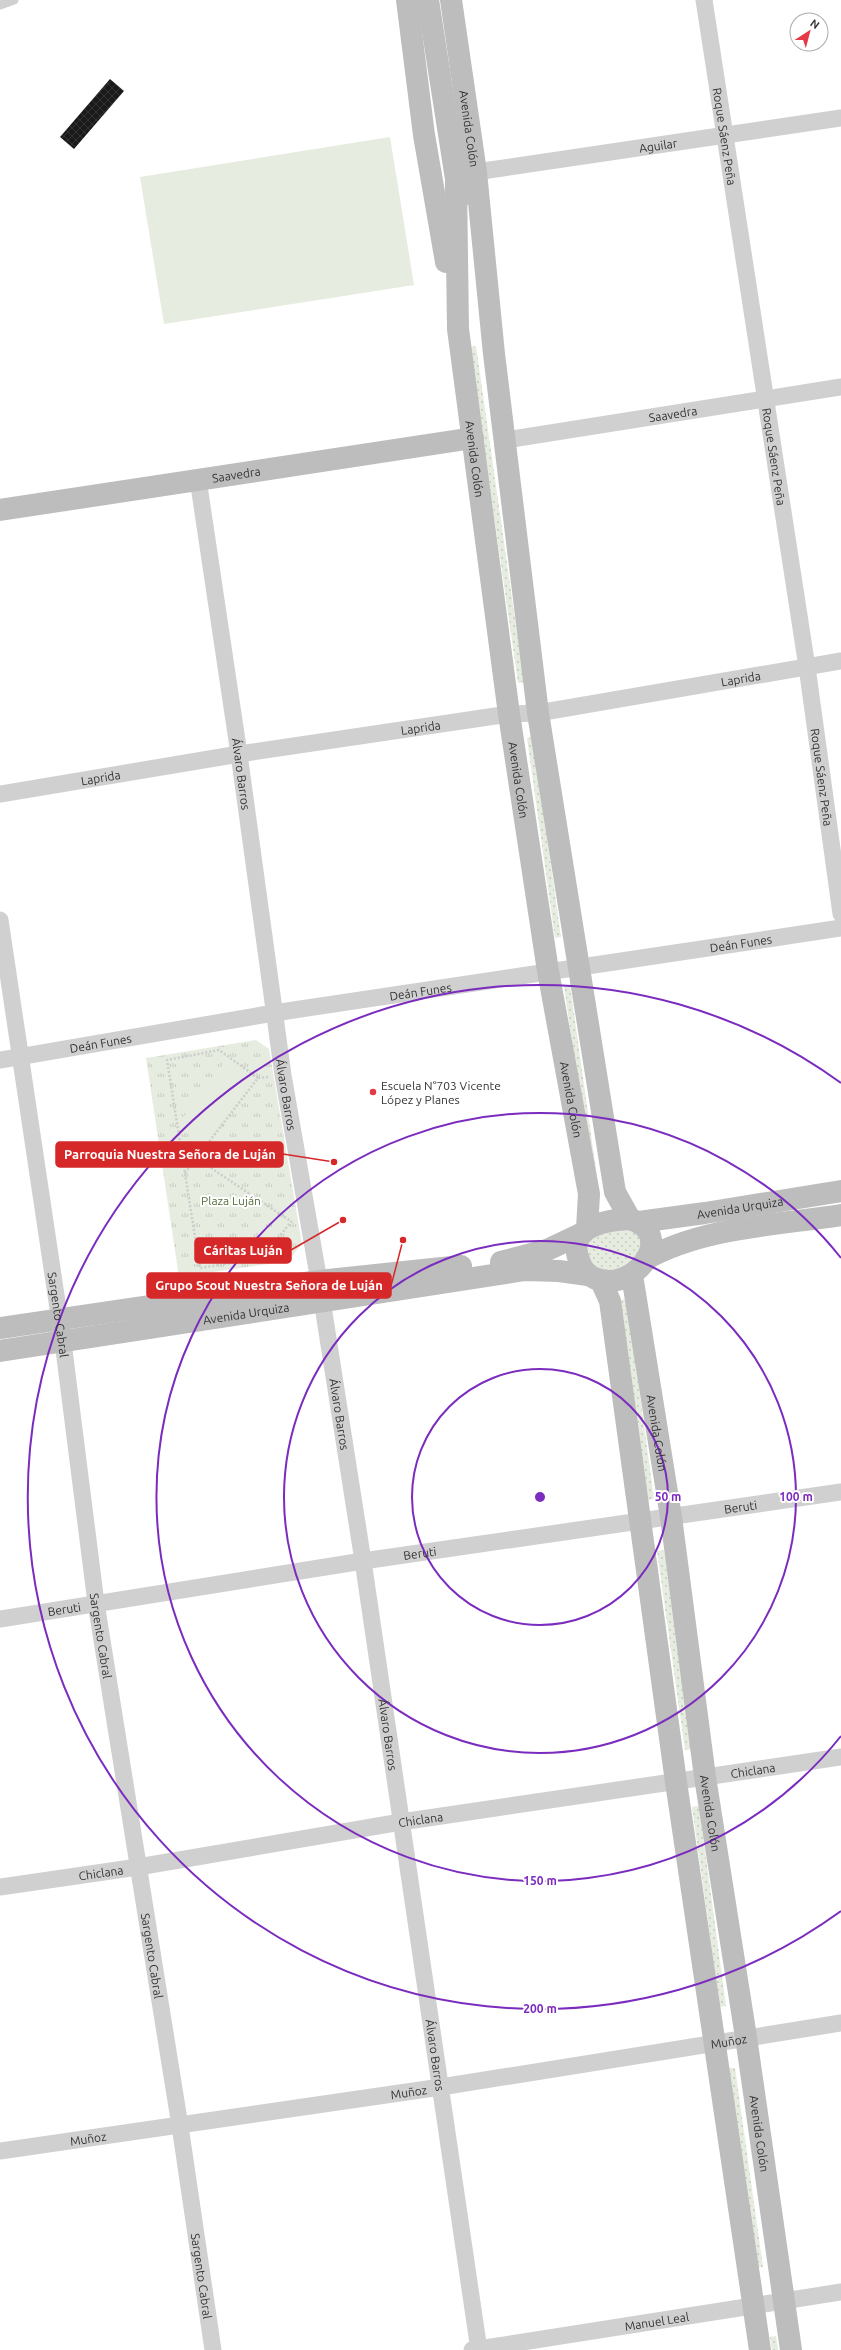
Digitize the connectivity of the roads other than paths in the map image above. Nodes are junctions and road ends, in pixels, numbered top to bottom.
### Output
1 (14, 0) edge
2 (407, 0) edge
3 (428, 0) edge
4 (451, 0) edge
5 (704, 0) edge
6 (0, 5) edge
7 (841, 118) edge
8 (725, 134) junction
9 (476, 172) junction
10 (456, 184) junction
11 (458, 329) junction
12 (494, 354) junction
13 (841, 387) edge
14 (766, 397) junction
15 (473, 438) junction
16 (506, 440) junction
17 (198, 479) junction
18 (0, 510) edge
19 (841, 661) edge
20 (807, 667) junction
21 (538, 713) junction
22 (509, 714) junction
23 (239, 754) junction
24 (0, 794) edge
25 (841, 914) edge
26 (0, 920) edge
27 (841, 928) edge
28 (580, 967) junction
29 (548, 971) junction
30 (274, 1013) junction
31 (20, 1056) junction
32 (0, 1060) edge
33 (841, 1191) edge
34 (841, 1215) edge
35 (634, 1220) junction
36 (585, 1231) junction
37 (646, 1259) junction
38 (632, 1275) junction
39 (595, 1278) junction
40 (318, 1281) junction
41 (321, 1302) junction
42 (59, 1319) junction
43 (0, 1328) edge
44 (64, 1342) junction
45 (0, 1351) edge
46 (841, 1492) edge
47 (671, 1517) junction
48 (641, 1522) junction
49 (363, 1561) junction
50 (96, 1603) junction
51 (0, 1619) edge
52 (841, 1758) edge
53 (705, 1777) junction
54 (676, 1782) junction
55 (401, 1822) junction
56 (138, 1867) junction
57 (0, 1887) edge
58 (841, 2023) edge
59 (746, 2037) junction
60 (714, 2042) junction
61 (441, 2087) junction
62 (180, 2126) junction
63 (0, 2151) edge
64 (841, 2292) edge
65 (783, 2301) junction
66 (753, 2306) junction
67 (213, 2350) edge
68 (476, 2350) edge
69 (760, 2350) edge
70 (791, 2350) edge

1 - 6 lane
2 - 11 main road, Avenida Colón
3 - 10 main road, Avenida Colón
4 - 9 main road, Avenida Colón
5 - 8 street, Roque Sáenz Peña
7 - 8 street, Aguilar
8 - 9 street, Aguilar
8 - 14 street, Roque Sáenz Peña
9 - 12 main road, Avenida Colón
10 - 11 main road, Avenida Colón
10 - 12 main road, Avenida Colón
11 - 15 main road, Avenida Colón
12 - 16 main road, Avenida Colón
13 - 14 street, Saavedra
14 - 16 street, Saavedra
14 - 20 street, Roque Sáenz Peña
15 - 17 main road, Saavedra
15 - 22 main road, Avenida Colón
16 - 21 main road, Avenida Colón
17 - 18 main road, Saavedra
17 - 23 street, Álvaro Barros
19 - 20 street, Laprida
20 - 21 street, Laprida
20 - 25 street, Roque Sáenz Peña
21 - 22 street, Laprida
21 - 28 main road, Avenida Colón
22 - 23 street, Laprida
22 - 29 main road, Avenida Colón
23 - 24 street, Laprida
23 - 30 street, Álvaro Barros
26 - 31 street, Sargento Cabral
27 - 28 street, Deán Funes
28 - 29 street, Deán Funes
28 - 35 main road, Avenida Colón
29 - 30 street, Deán Funes
29 - 36 main road, Avenida Colón
30 - 31 street, Deán Funes
30 - 40 street, Álvaro Barros
31 - 32 street, Deán Funes
31 - 42 street, Sargento Cabral
33 - 35 main road, Avenida Urquiza
34 - 37 main road, Avenida Urquiza
35 - 36 main road
35 - 37 main road
36 - 39 main road
36 - 40 main road, Avenida Urquiza
37 - 38 main road
38 - 39 main road
38 - 47 main road, Avenida Colón
39 - 41 main road, Avenida Urquiza
39 - 48 main road
40 - 41 street, Álvaro Barros
40 - 42 main road, Avenida Urquiza
41 - 44 main road, Avenida Urquiza
41 - 49 street, Álvaro Barros
42 - 43 main road, Avenida Urquiza
42 - 44 street, Sargento Cabral
44 - 45 main road, Avenida Urquiza
44 - 50 street, Sargento Cabral
46 - 47 street, Beruti
47 - 48 street, Beruti
47 - 53 main road, Avenida Colón
48 - 49 street, Beruti
48 - 54 main road
49 - 50 street, Beruti
49 - 55 street, Álvaro Barros
50 - 51 street, Beruti
50 - 56 street, Sargento Cabral
52 - 53 street, Chiclana
53 - 54 street, Chiclana
53 - 59 main road, Avenida Colón
54 - 55 street, Chiclana
54 - 60 main road
55 - 56 street, Chiclana
55 - 61 street, Álvaro Barros
56 - 57 street, Chiclana
56 - 62 street, Sargento Cabral
58 - 59 street, Muñoz
59 - 60 street, Muñoz
59 - 65 main road, Avenida Colón
60 - 61 street, Muñoz
60 - 66 main road
61 - 62 street, Muñoz
61 - 68 street, Álvaro Barros
62 - 63 street, Muñoz
62 - 67 street, Sargento Cabral
64 - 65 street, Manuel Leal
65 - 66 street, Manuel Leal
65 - 70 main road, Avenida Colón
66 - 68 street, Manuel Leal
66 - 69 main road

